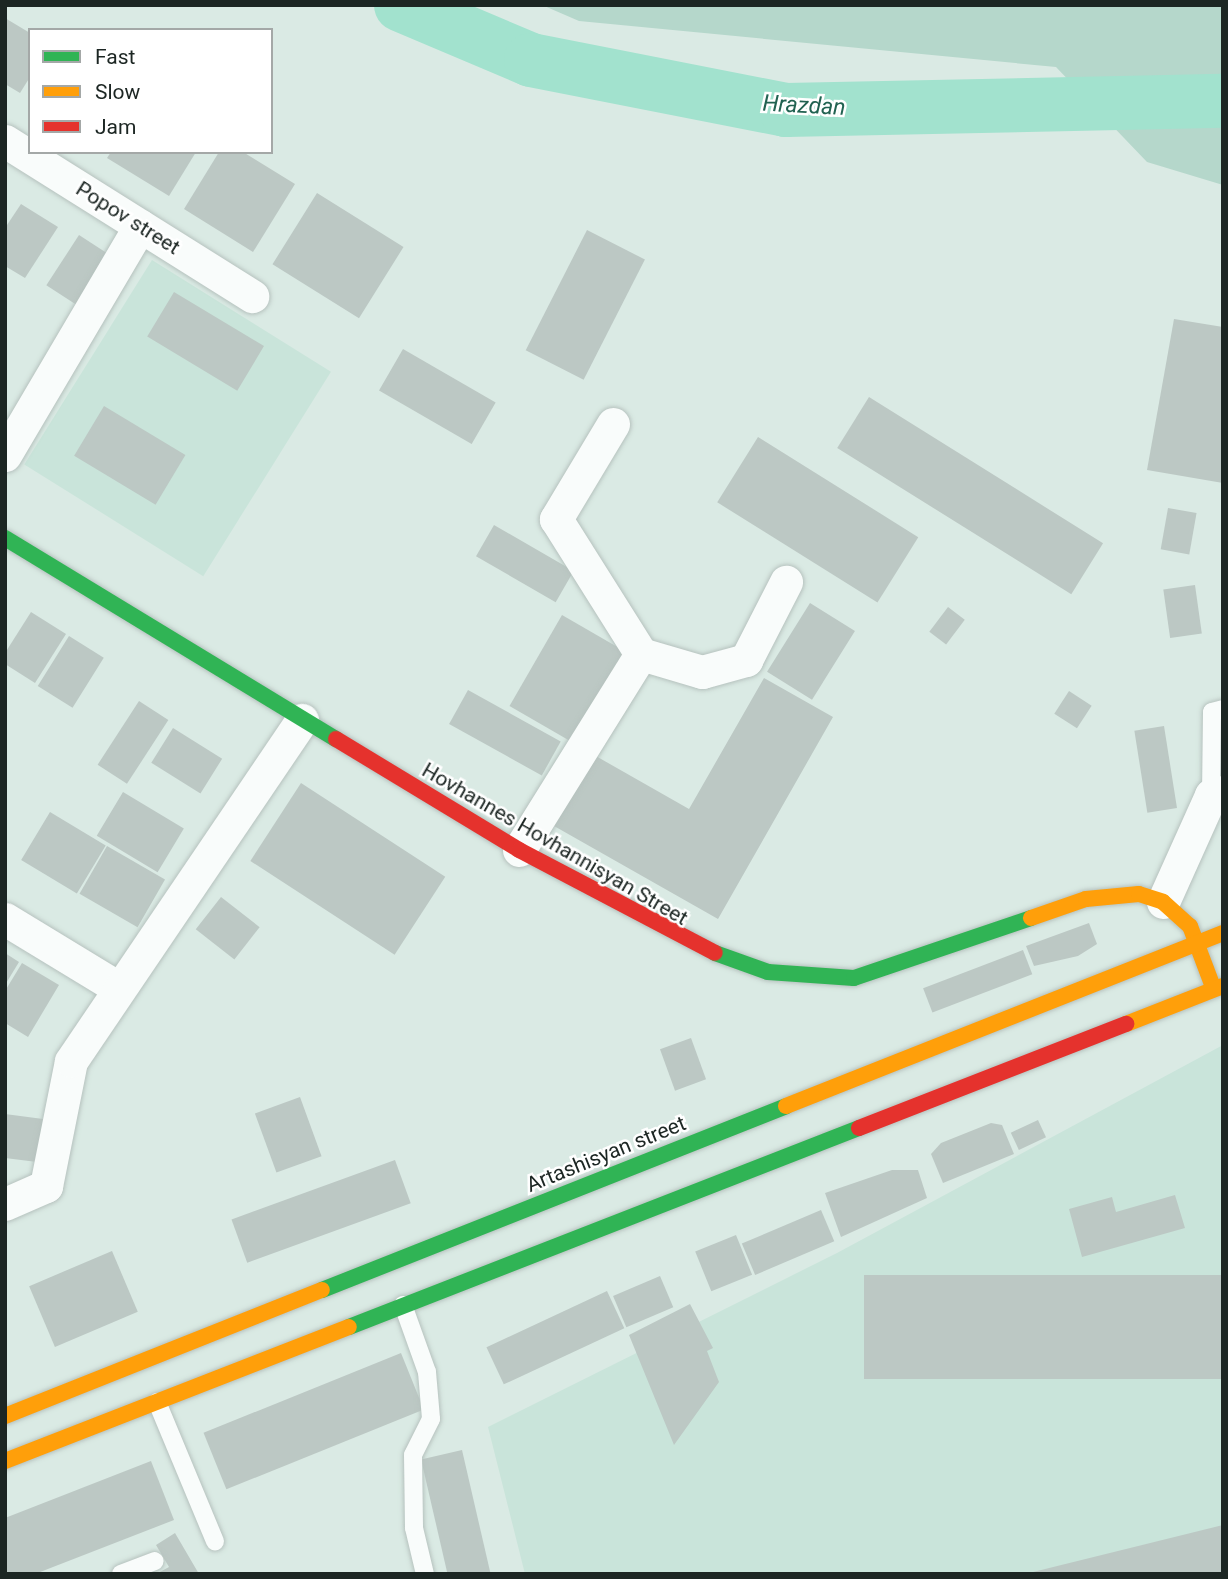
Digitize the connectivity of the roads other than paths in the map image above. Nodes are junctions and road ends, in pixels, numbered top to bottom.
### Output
1 (5, 141) edge
2 (140, 226) junction
3 (252, 296) dead end
4 (613, 424) dead end
5 (5, 455) edge
6 (5, 538) edge
7 (786, 582) dead end
8 (641, 654) junction
9 (1223, 709) edge
10 (302, 720) junction
11 (1217, 794) edge
12 (519, 850) junction
13 (1163, 902) junction
14 (5, 919) edge
15 (1223, 933) edge
16 (1198, 941) junction
17 (1218, 986) edge
18 (117, 987) junction
19 (626, 1169) junction
20 (5, 1204) edge
21 (644, 1210) junction
22 (403, 1305) junction
23 (207, 1335) junction
24 (224, 1375) junction
25 (157, 1402) junction
26 (5, 1416) edge
27 (5, 1461) edge
28 (215, 1541) dead end
29 (155, 1561) dead end
30 (121, 1574) edge
31 (425, 1574) edge

1 - 2 street, Popov street
2 - 3 street, Popov street
2 - 5 street
4 - 8 street
6 - 10 main road, Hovhannes Hovhannisyan Street
7 - 8 street
8 - 12 street
9 - 11 lane
10 - 12 main road, Hovhannes Hovhannisyan Street
10 - 18 street
11 - 13 street
12 - 13 main road, Hovhannes Hovhannisyan Street
13 - 16 main road
14 - 18 street
15 - 16 main road, Artashisyan street
16 - 17 main road
16 - 19 main road, Artashisyan street
17 - 21 main road
18 - 20 street
19 - 21 main road
19 - 23 main road, Artashisyan street
21 - 22 main road
22 - 24 main road
22 - 31 lane
23 - 24 main road
23 - 26 main road, Artashisyan street
24 - 25 main road
25 - 27 main road
25 - 28 lane
29 - 30 lane

